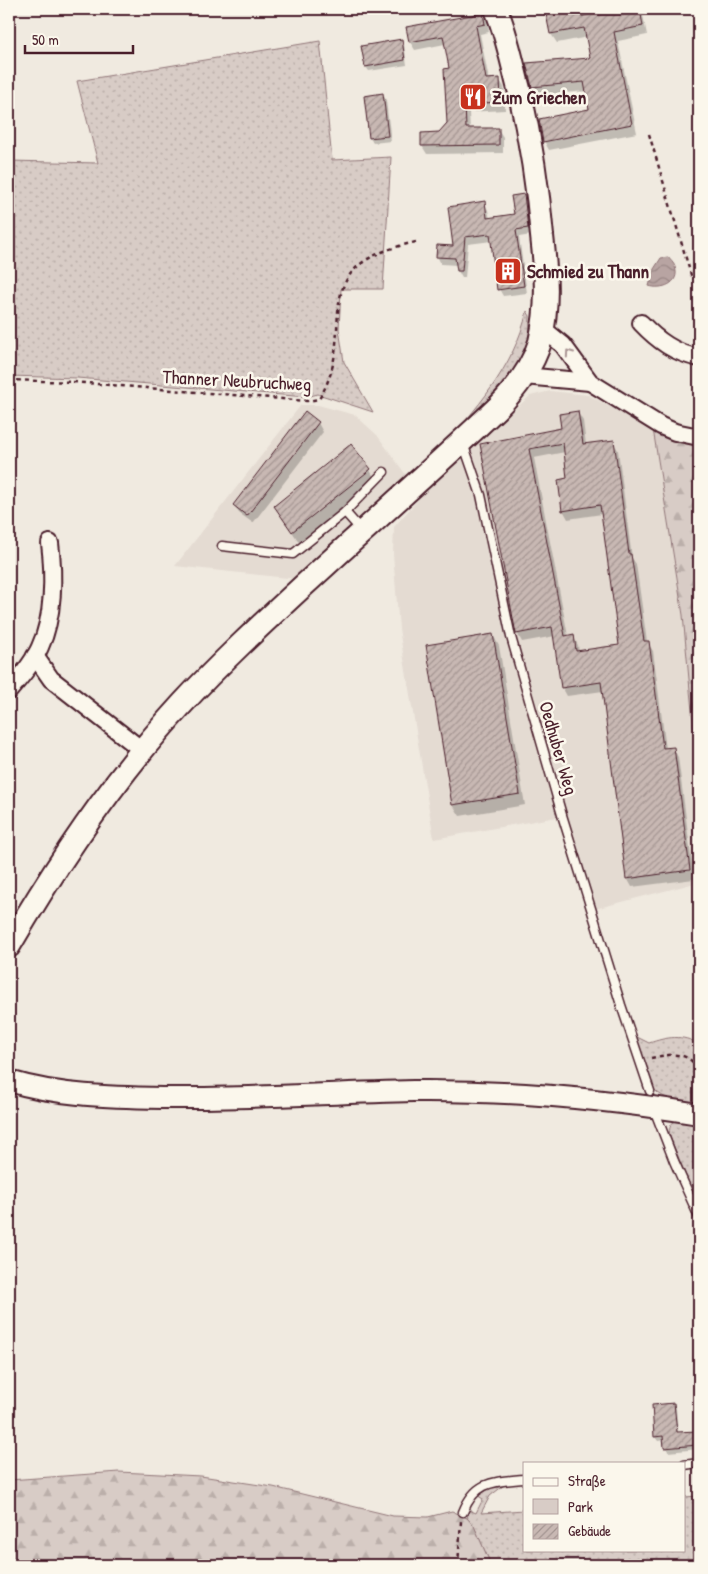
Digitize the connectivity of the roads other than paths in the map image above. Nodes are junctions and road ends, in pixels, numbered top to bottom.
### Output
1 (496, 9) edge
2 (641, 323) dead end
3 (542, 328) junction
4 (699, 358) edge
5 (524, 376) junction
6 (590, 382) junction
7 (699, 437) edge
8 (463, 441) junction
9 (384, 472) dead end
10 (345, 512) junction
11 (362, 531) junction
12 (50, 543) dead end
13 (222, 546) dead end
14 (35, 656) junction
15 (9, 691) edge
16 (142, 750) junction
17 (9, 946) edge
18 (9, 1081) edge
19 (33, 1089) junction
20 (9, 1092) edge
21 (652, 1099) junction
22 (698, 1124) edge
23 (699, 1217) edge
24 (699, 1463) edge
25 (686, 1465) edge
26 (523, 1479) edge
27 (463, 1512) road end

1 - 3 main road
2 - 4 street
3 - 5 main road
6 -> 3 street
5 - 6 street
5 - 8 main road
6 - 7 street
8 - 11 main road
8 - 21 lane, Oedhuber Weg
9 - 10 lane
10 - 11 lane
10 - 13 lane
11 - 16 main road
12 - 14 street
14 - 15 street
14 - 16 street
16 - 17 main road
18 - 19 street
19 - 20 street
19 - 21 street
21 - 22 street
21 - 23 lane, Oedhuber Weg
24 - 25 lane
26 - 27 lane

